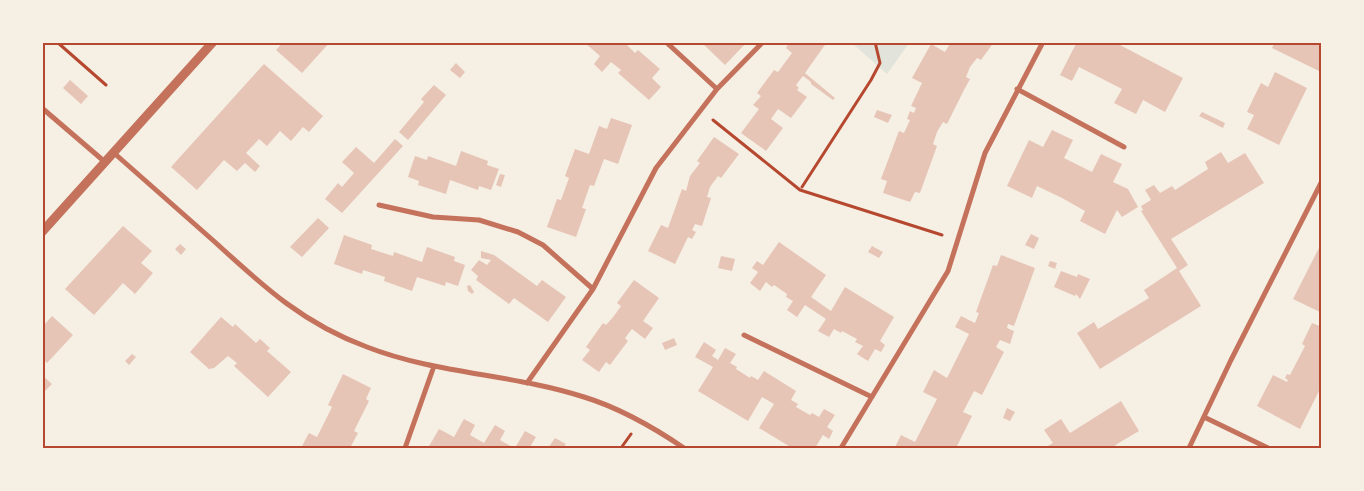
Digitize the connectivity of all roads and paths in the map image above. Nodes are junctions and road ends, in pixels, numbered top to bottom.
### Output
1 (57, 42) edge
2 (213, 42) edge
3 (666, 42) edge
4 (763, 42) edge
5 (874, 42) edge
6 (1043, 42) edge
7 (106, 85) dead end
8 (717, 89) junction
9 (1017, 90) junction
10 (42, 108) edge
11 (701, 110) junction
12 (1124, 147) dead end
13 (114, 153) junction
14 (105, 162) junction
15 (1322, 181) edge
16 (802, 187) dead end
17 (378, 205) dead end
18 (42, 232) edge
19 (959, 240) junction
20 (593, 290) junction
21 (744, 335) dead end
22 (434, 366) junction
23 (526, 383) junction
24 (872, 397) junction
25 (1204, 416) junction
26 (405, 448) edge
27 (684, 448) edge
28 (841, 448) edge
29 (1189, 448) edge
30 (1268, 448) edge

1 - 7 path
2 - 13 street
3 - 8 street
4 - 8 street
5 - 16 path
6 - 9 street
8 - 11 street
9 - 12 street
9 - 19 street
10 - 14 street
11 - 19 path
11 - 20 street
13 - 14 street
13 - 22 street
14 - 18 street
15 - 25 street
17 - 20 street
19 - 24 street
20 - 23 street
21 - 24 street
22 - 23 street
22 - 26 street
23 - 27 street
24 - 28 street
25 - 29 street
25 - 30 street

